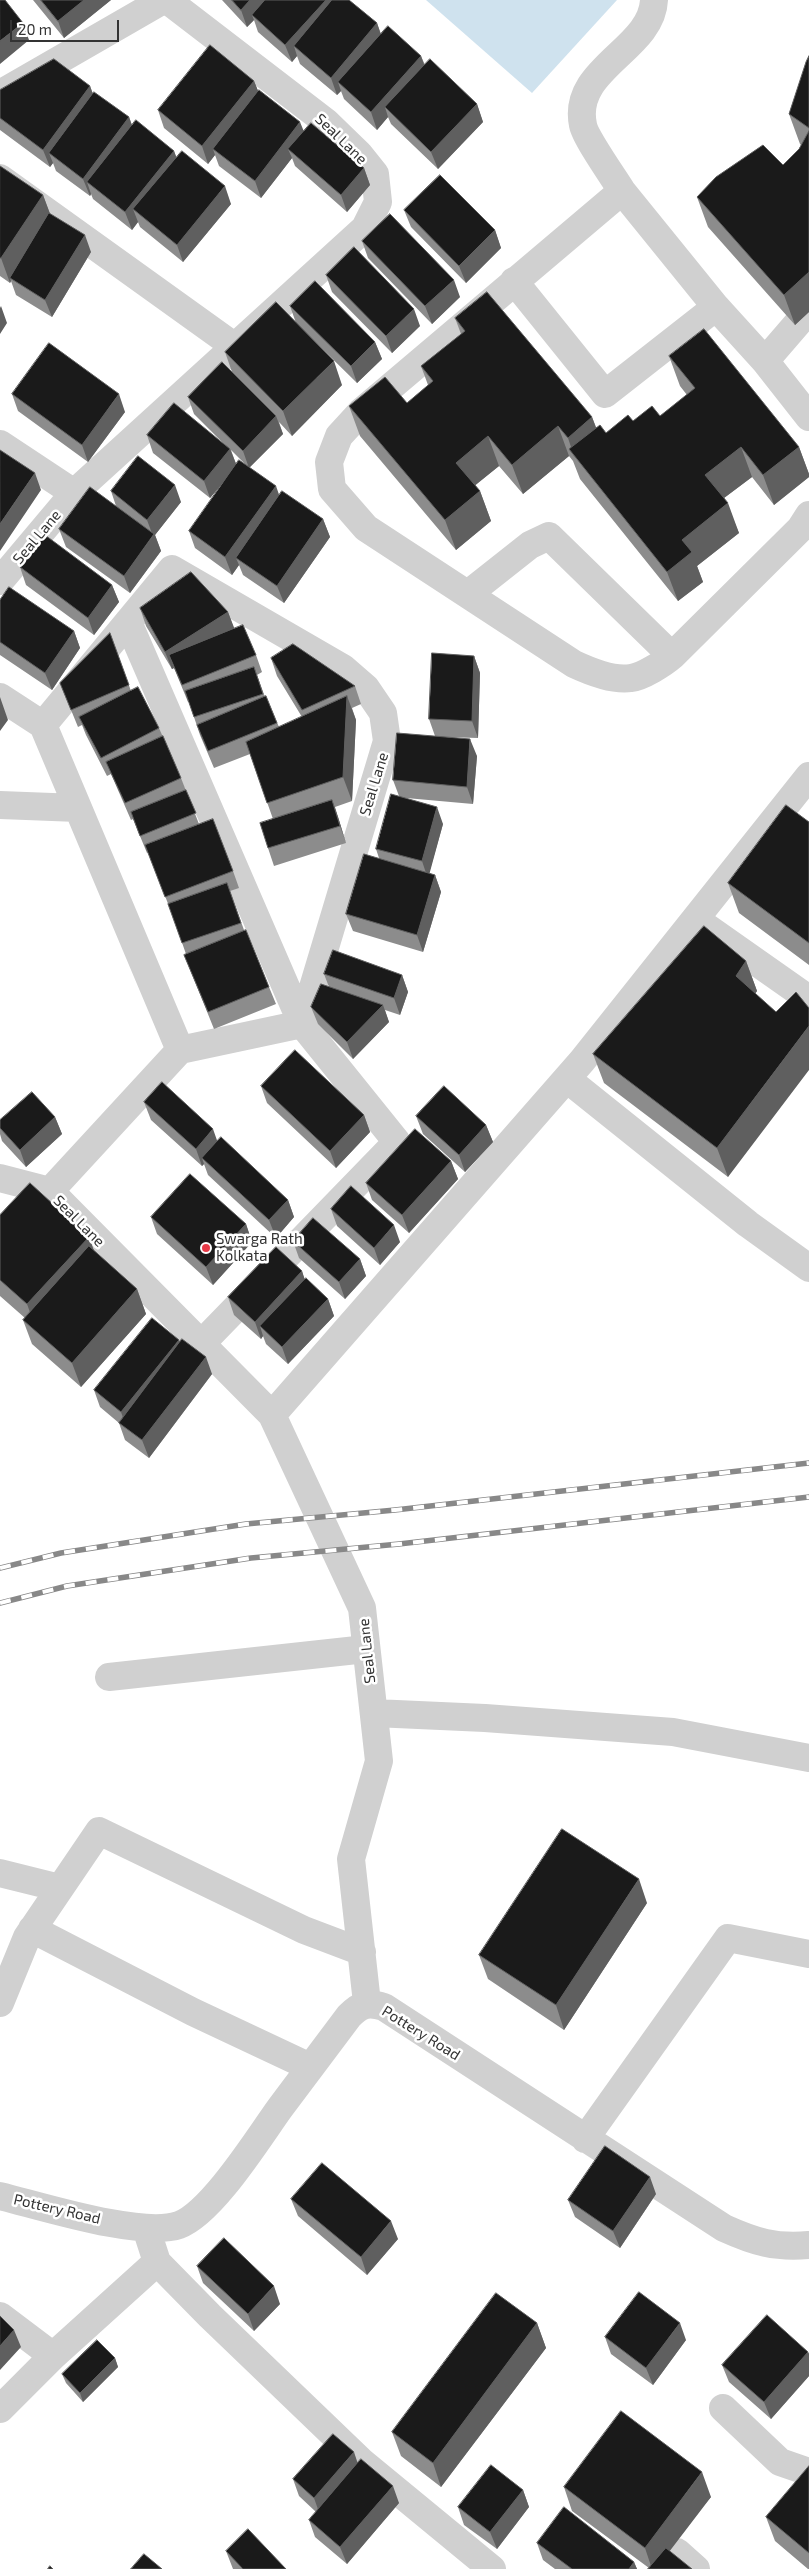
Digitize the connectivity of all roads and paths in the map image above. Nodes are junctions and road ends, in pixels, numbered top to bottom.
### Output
1 (163, 0) edge
2 (167, 0) edge
3 (654, 0) edge
4 (0, 94) edge
5 (0, 178) edge
6 (622, 191) junction
7 (514, 281) junction
8 (716, 307) junction
9 (809, 310) edge
10 (234, 346) junction
11 (765, 361) junction
12 (809, 417) edge
13 (0, 444) edge
14 (74, 493) junction
15 (809, 515) edge
16 (0, 580) edge
17 (468, 594) junction
18 (128, 622) junction
19 (672, 656) junction
20 (0, 697) edge
21 (43, 725) junction
22 (809, 776) edge
23 (0, 805) edge
24 (78, 808) junction
25 (695, 919) junction
26 (809, 999) edge
27 (302, 1024) junction
28 (180, 1050) junction
29 (567, 1079) junction
30 (0, 1178) edge
31 (50, 1191) junction
32 (809, 1268) edge
33 (201, 1344) junction
34 (272, 1415) junction
35 (366, 1650) junction
36 (109, 1677) dead end
37 (374, 1714) junction
38 (809, 1758) edge
39 (0, 1873) edge
40 (60, 1888) junction
41 (32, 1929) junction
42 (362, 1952) junction
43 (809, 1954) edge
44 (0, 2003) edge
45 (367, 2003) junction
46 (310, 2067) junction
47 (585, 2139) junction
48 (0, 2196) edge
49 (146, 2228) junction
50 (809, 2245) edge
51 (157, 2262) junction
52 (0, 2316) edge
53 (53, 2356) junction
54 (723, 2408) dead end
55 (0, 2409) edge
56 (809, 2472) edge
57 (492, 2569) edge
58 (663, 2569) edge
59 (696, 2569) edge

1 - 4 street
2 - 10 street, Seal Lane
3 - 6 street
5 - 10 street
6 - 7 street
6 - 8 street
7 - 8 street
7 - 17 street
8 - 11 street
9 - 11 street
10 - 14 street, Seal Lane
11 - 12 street
13 - 14 street
14 - 16 street, Seal Lane
15 - 19 street
17 - 19 street
17 - 19 street
18 - 21 street, Seal Lane
18 - 27 street
18 - 27 street, Seal Lane
20 - 21 street
21 - 24 street
22 - 25 street
23 - 24 street
24 - 28 street
25 - 26 street
25 - 29 street
27 - 28 street
27 - 33 street
28 - 31 street, Seal Lane
29 - 32 street
29 - 34 street
30 - 31 street
31 - 33 street, Seal Lane
33 - 34 street, Seal Lane
34 - 35 street, Seal Lane
35 - 36 street
35 - 37 street, Seal Lane
37 - 38 street
37 - 42 street, Seal Lane
39 - 40 street
40 - 41 street
40 - 42 street
41 - 44 street
41 - 46 street
42 - 45 street, Seal Lane
43 - 47 street
45 - 46 street, Pottery Road
45 - 47 street, Pottery Road
46 - 49 street, Pottery Road
47 - 50 street, Pottery Road
48 - 49 street, Pottery Road
49 - 51 street
51 - 53 street
51 - 57 street
52 - 53 street
53 - 55 street
54 - 56 street
58 - 59 street

